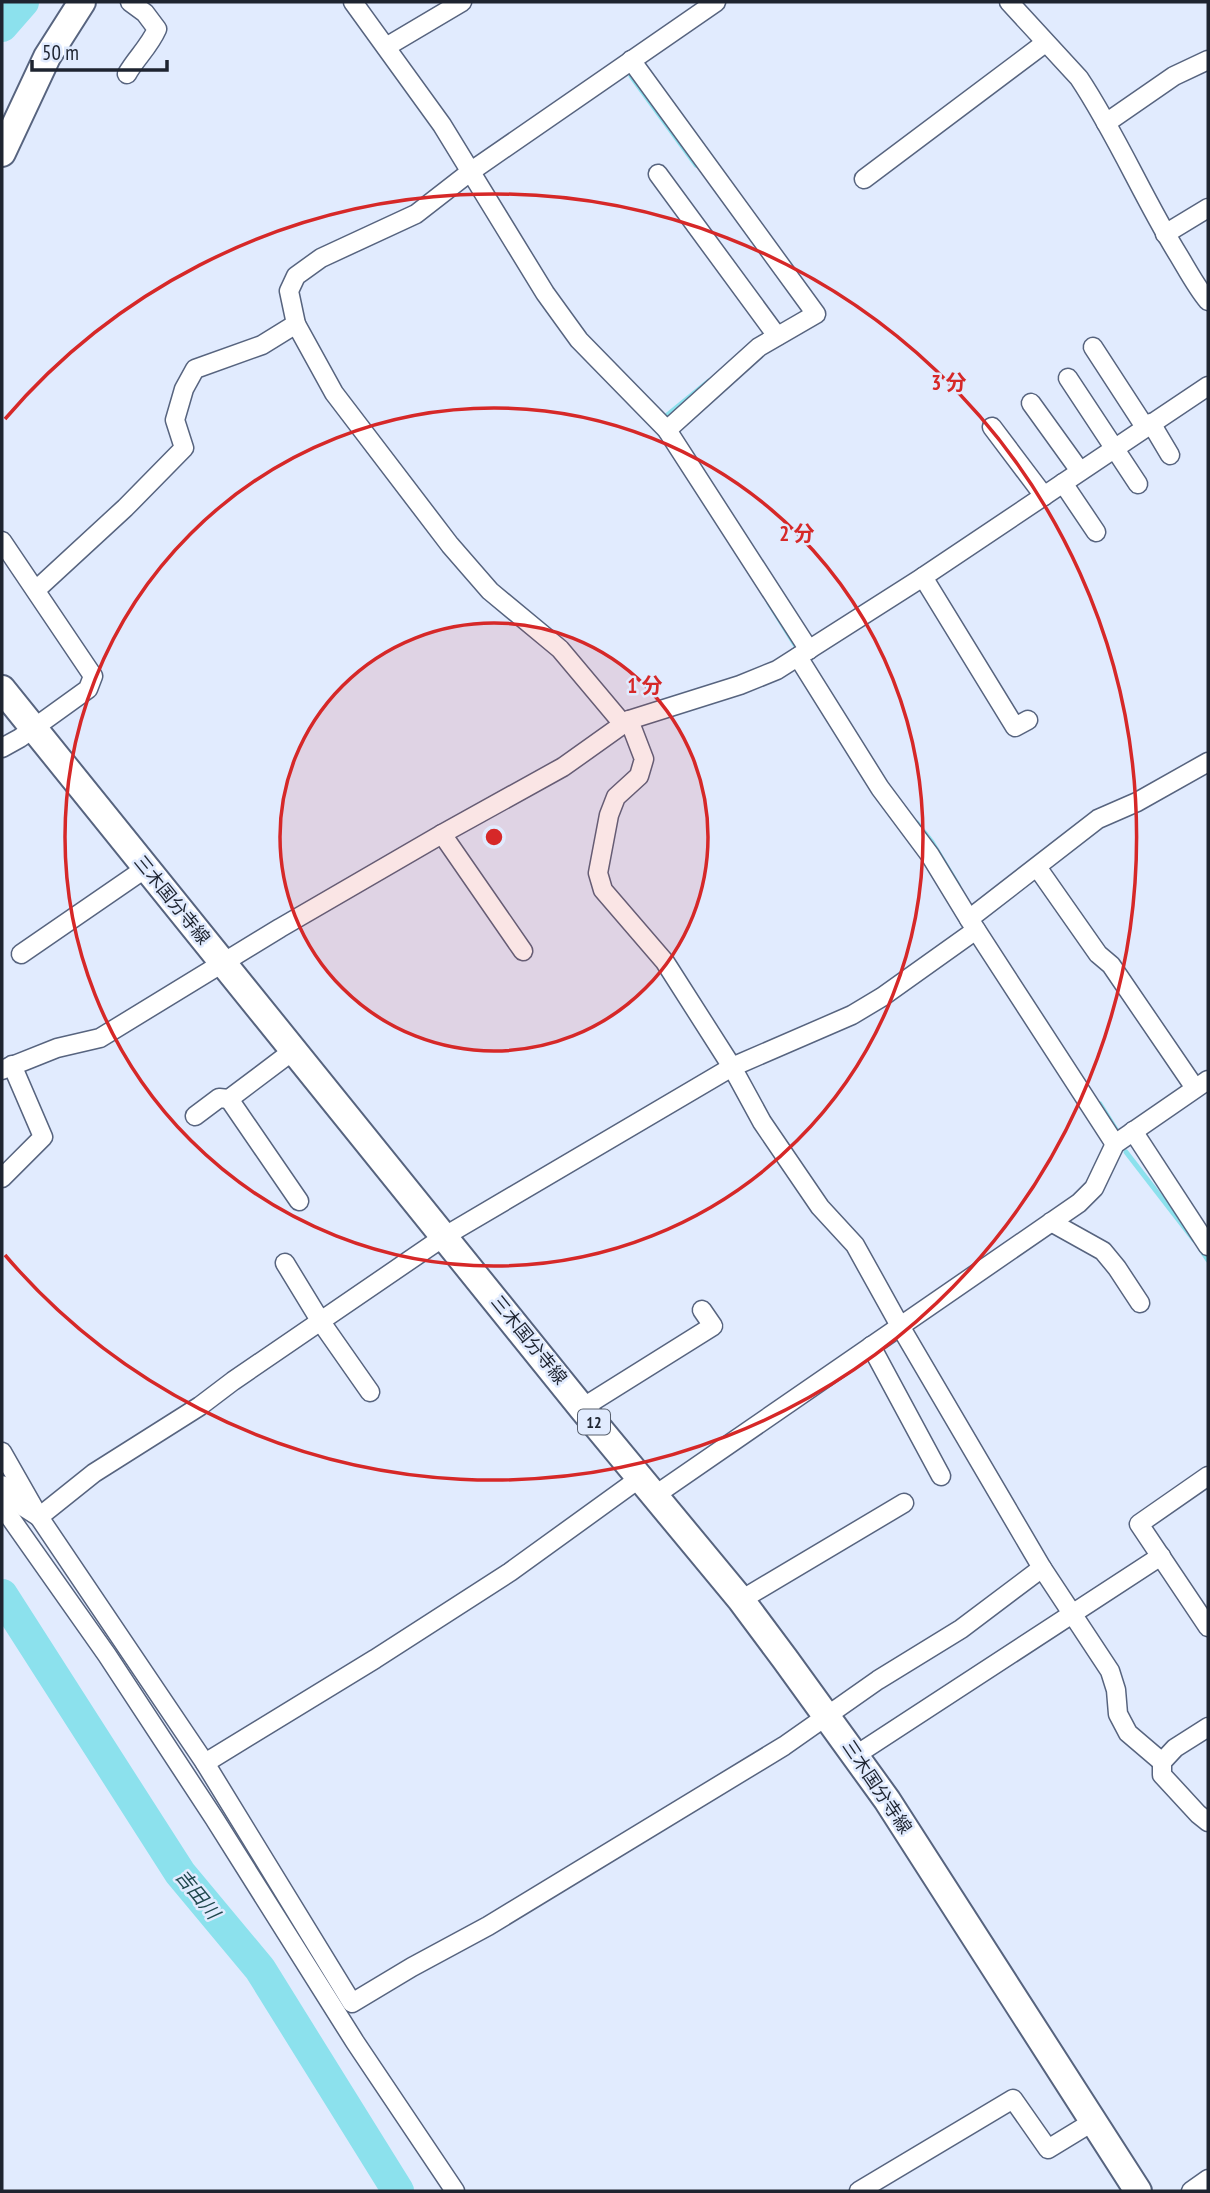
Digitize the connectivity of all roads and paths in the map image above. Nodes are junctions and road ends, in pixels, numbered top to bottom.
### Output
1 (82, 2) edge
2 (130, 2) edge
3 (353, 2) edge
4 (462, 2) edge
5 (716, 2) edge
6 (1009, 2) edge
7 (1045, 43) junction
8 (386, 47) junction
9 (631, 60) junction
10 (1208, 60) edge
11 (127, 74) dead end
12 (1106, 123) junction
13 (2, 153) edge
14 (470, 172) junction
15 (658, 174) dead end
16 (864, 179) dead end
17 (1208, 208) edge
18 (1165, 234) junction
19 (1208, 301) edge
20 (296, 324) junction
21 (777, 336) junction
22 (1093, 347) dead end
23 (1068, 378) dead end
24 (1208, 386) edge
25 (1031, 403) dead end
26 (1148, 425) junction
27 (992, 427) dead end
28 (667, 430) junction
29 (1114, 448) junction
30 (1170, 455) dead end
31 (1080, 471) junction
32 (1063, 482) junction
33 (1138, 484) dead end
34 (1044, 496) junction
35 (1096, 533) dead end
36 (2, 541) edge
37 (923, 577) junction
38 (36, 590) junction
39 (804, 653) junction
40 (3, 693) edge
41 (1028, 720) dead end
42 (626, 722) junction
43 (34, 727) junction
44 (2, 748) edge
45 (1208, 762) edge
46 (442, 834) junction
47 (1037, 867) junction
48 (146, 868) junction
49 (974, 919) junction
50 (523, 951) dead end
51 (21, 954) dead end
52 (223, 963) junction
53 (294, 1050) junction
54 (732, 1067) junction
55 (7, 1068) edge
56 (1202, 1084) edge
57 (229, 1099) junction
58 (195, 1116) dead end
59 (1133, 1131) junction
60 (1115, 1144) junction
61 (2, 1178) edge
62 (299, 1201) dead end
63 (1051, 1222) junction
64 (445, 1237) junction
65 (1208, 1246) edge
66 (285, 1263) dead end
67 (1140, 1303) dead end
68 (702, 1310) dead end
69 (321, 1322) junction
70 (900, 1326) junction
71 (870, 1346) junction
72 (370, 1392) dead end
73 (582, 1408) junction
74 (2, 1452) edge
75 (941, 1476) dead end
76 (1208, 1476) edge
77 (2, 1485) edge
78 (647, 1487) junction
79 (904, 1503) dead end
80 (2, 1506) edge
81 (39, 1517) junction
82 (1161, 1556) junction
83 (1042, 1568) junction
84 (741, 1600) junction
85 (1073, 1613) junction
86 (1208, 1627) edge
87 (827, 1715) junction
88 (1208, 1727) edge
89 (856, 1755) junction
90 (1162, 1762) junction
91 (205, 1763) junction
92 (1208, 1822) edge
93 (1094, 2121) junction
94 (1208, 2179) edge
95 (455, 2191) edge
96 (859, 2191) edge
97 (1138, 2191) edge
98 (1191, 2191) edge

1 - 13 main road
2 - 11 street
3 - 8 street
4 - 8 street
5 - 9 street
6 - 7 street
7 - 12 street
7 - 16 street
8 - 14 street
9 - 14 street
9 - 21 street
10 - 12 street
12 - 18 street
14 - 20 street
14 - 28 street
15 - 21 street
17 - 18 street
18 - 19 street
20 - 38 street
20 - 42 street
21 - 28 street
22 - 26 street
23 - 29 street
24 - 26 street
25 - 31 street
26 - 29 street
26 - 30 street
27 - 34 street
28 - 39 street
29 - 31 street
29 - 33 street
31 - 32 street
32 - 34 street
32 - 35 street
34 - 37 street
36 - 38 street
37 - 39 street
37 - 41 street
38 - 43 street
39 - 42 street
39 - 49 street
40 - 43 main road, 三木国分寺線 / 12
42 - 46 street
42 - 54 street
43 - 44 street
43 - 48 main road, 三木国分寺線 / 12
45 - 47 street
46 - 50 street
46 - 52 street
47 - 49 street
47 - 56 street
48 - 51 street
48 - 52 main road, 三木国分寺線 / 12
49 - 54 street
49 - 60 street
52 - 53 main road, 三木国分寺線 / 12
52 - 55 street
53 - 57 street
53 - 64 main road, 三木国分寺線 / 12
54 - 64 street
54 - 70 street
55 - 61 street
56 - 59 street
57 - 58 street
57 - 62 street
59 - 60 street
59 - 65 street
60 - 63 street
63 - 67 street
63 - 70 street
64 - 69 street
64 - 73 main road, 三木国分寺線 / 12
66 - 69 street
68 - 73 street
69 - 72 street
69 - 81 street
70 - 71 street
70 - 83 street
71 - 75 street
71 - 78 street
73 - 78 main road, 三木国分寺線 / 12
74 - 81 street
76 - 82 street
77 - 81 street
78 - 84 main road, 三木国分寺線 / 12
78 - 91 street
79 - 84 street
80 - 95 street
81 - 91 street
82 - 85 street
82 - 86 street
83 - 85 street
83 - 87 street
84 - 87 main road, 三木国分寺線 / 12
85 - 89 street
85 - 90 street
87 - 89 main road, 三木国分寺線 / 12
87 - 91 street
88 - 90 street
89 - 93 main road, 三木国分寺線 / 12
90 - 92 street
93 - 96 street
93 - 97 main road, 三木国分寺線 / 12
94 - 98 street

